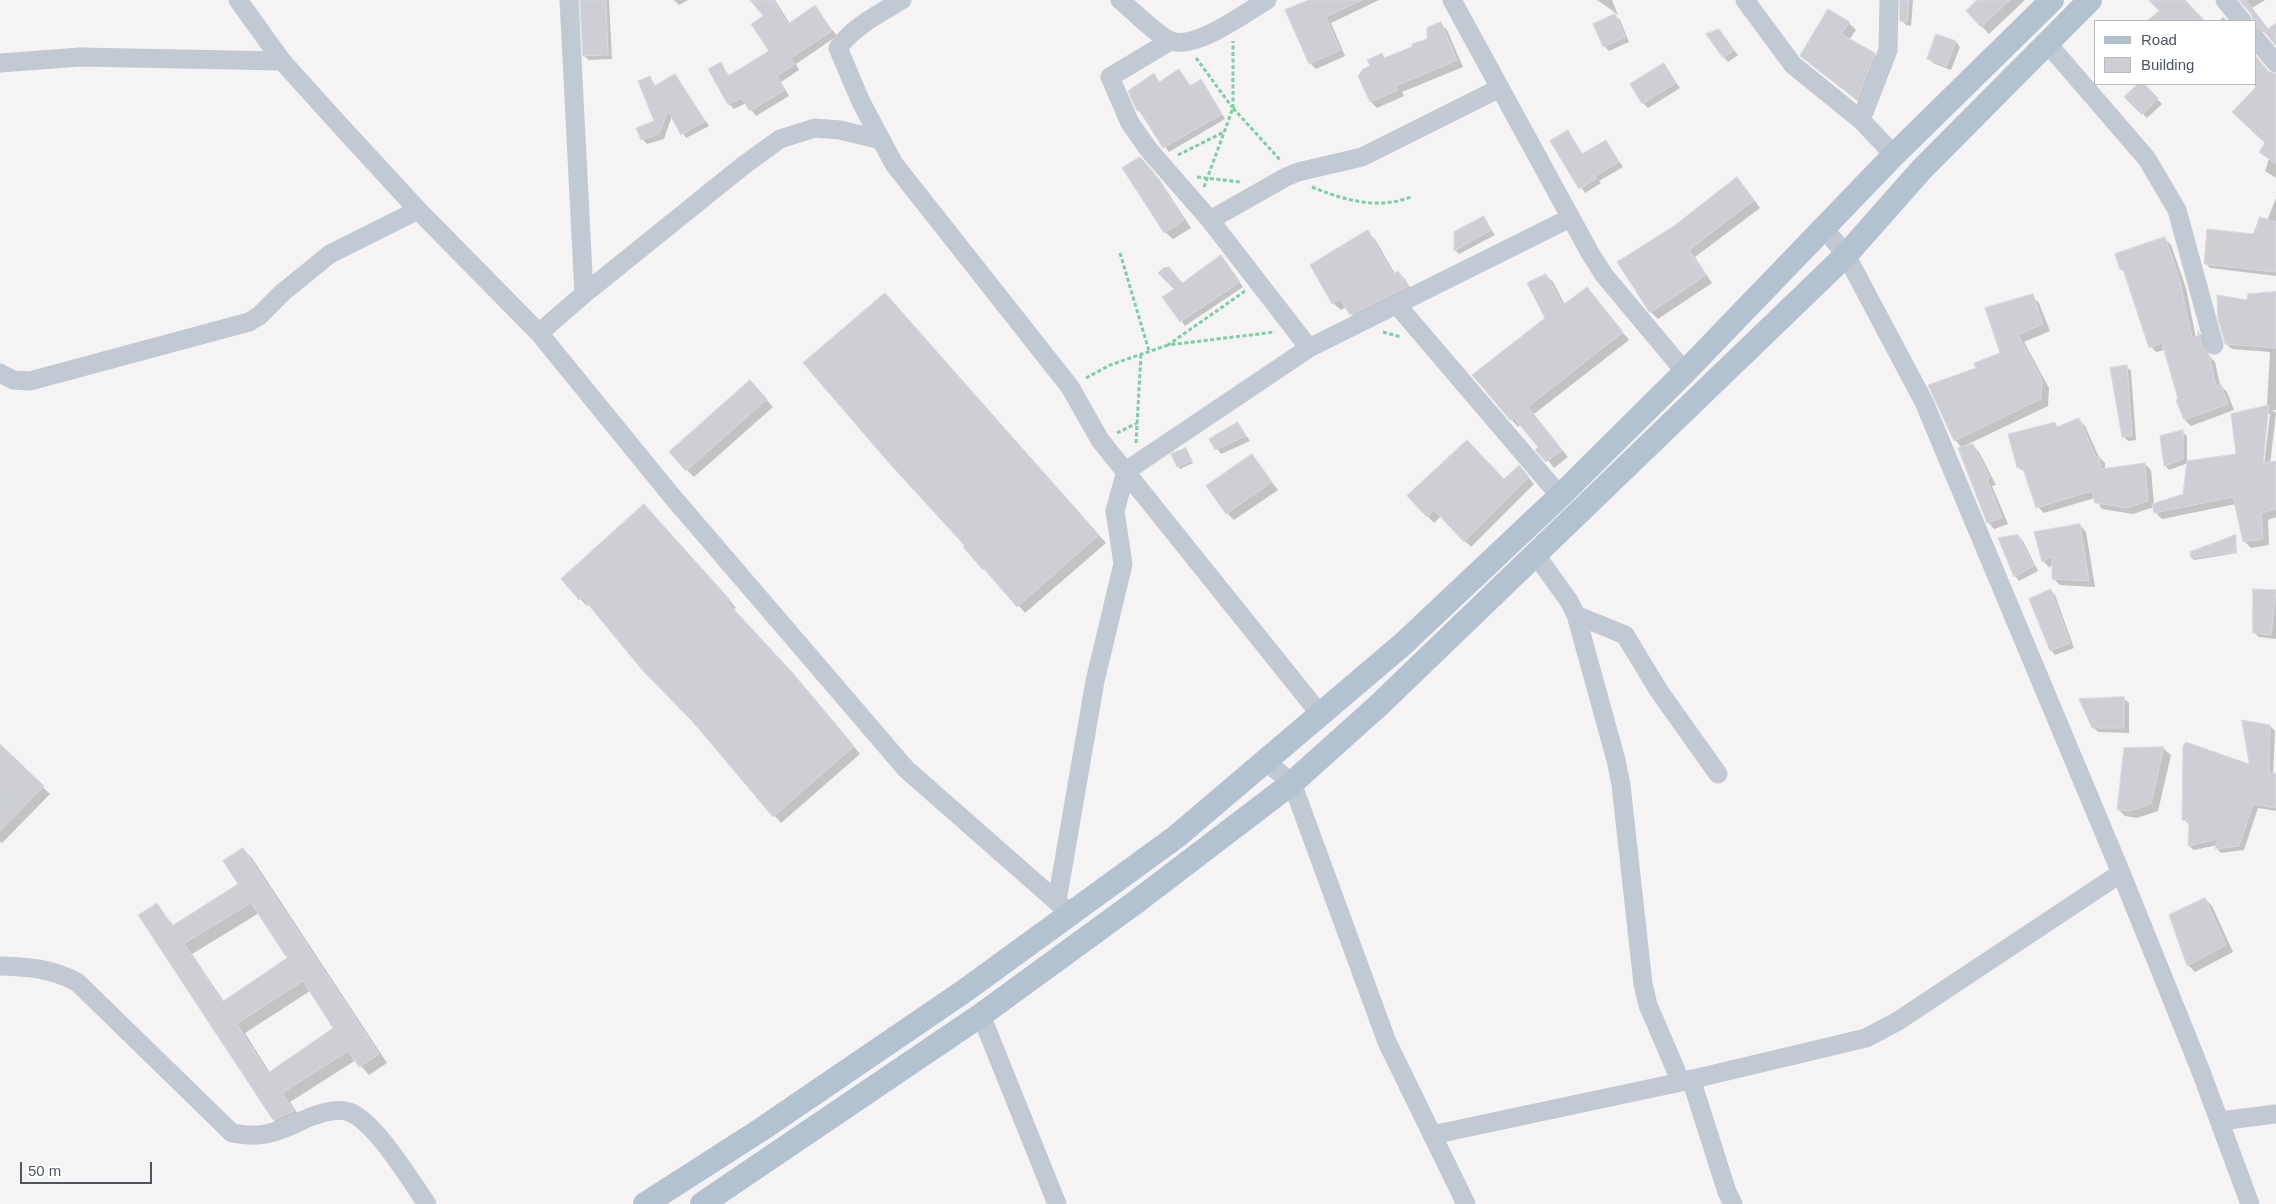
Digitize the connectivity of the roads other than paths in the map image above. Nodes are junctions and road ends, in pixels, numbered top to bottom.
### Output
1 (238, 0) edge
2 (569, 0) edge
3 (902, 0) edge
4 (1120, 0) edge
5 (1267, 0) edge
6 (1452, 0) edge
7 (1745, 0) edge
8 (1889, 0) edge
9 (2052, 0) edge
10 (2090, 0) edge
11 (2225, 0) edge
12 (2241, 20) edge
13 (2256, 39) edge
14 (1177, 42) junction
15 (2047, 44) junction
16 (282, 61) junction
17 (2276, 62) edge
18 (0, 63) edge
19 (1500, 88) junction
20 (1861, 120) junction
21 (881, 140) junction
22 (1894, 155) junction
23 (418, 210) junction
24 (1570, 218) junction
25 (1210, 220) junction
26 (1824, 226) junction
27 (1846, 255) junction
28 (584, 294) junction
29 (1397, 305) junction
30 (539, 333) junction
31 (2214, 345) dead end
32 (1309, 348) junction
33 (1685, 372) junction
34 (0, 373) edge
35 (1130, 468) junction
36 (1560, 496) junction
37 (1536, 555) junction
38 (1576, 615) junction
39 (1320, 714) junction
40 (1264, 760) junction
41 (1718, 774) dead end
42 (1292, 783) junction
43 (2121, 873) junction
44 (1064, 907) junction
45 (0, 966) edge
46 (981, 1015) junction
47 (1686, 1080) junction
48 (2276, 1114) edge
49 (2220, 1121) junction
50 (1432, 1135) junction
51 (427, 1204) edge
52 (645, 1204) edge
53 (702, 1204) edge
54 (1057, 1204) edge
55 (1466, 1204) edge
56 (1733, 1204) edge
57 (2250, 1204) edge

1 - 16 street
2 - 28 street
3 - 21 street
4 - 14 street
5 - 14 street
6 - 19 street
7 - 20 street
8 - 20 street
9 - 22 main road
10 - 15 main road
11 - 12 street
13 - 17 street
14 - 25 street
15 - 27 main road
15 - 31 street
16 - 18 street
16 - 23 street
19 - 24 street
19 - 25 street
20 - 22 street
21 - 28 street
21 - 35 street
22 - 26 main road
23 - 30 street
23 - 34 street
24 - 29 street
24 - 33 street
25 - 32 street
26 - 27 street
26 - 33 main road
27 - 37 main road
27 - 43 street
28 - 30 street
29 - 32 street
29 - 36 street
30 - 44 street
32 - 35 street
33 - 36 main road
35 - 39 street
35 - 44 street
36 - 39 main road
37 - 38 street
37 - 42 main road
38 - 41 street
38 - 47 street
39 - 40 main road
40 - 42 street
40 - 44 main road
42 - 46 main road
42 - 50 street
43 - 47 street
43 - 49 street
44 - 52 main road
45 - 51 street
46 - 53 main road
46 - 54 street
47 - 50 street
47 - 56 street
48 - 49 street
49 - 57 street
50 - 55 street

